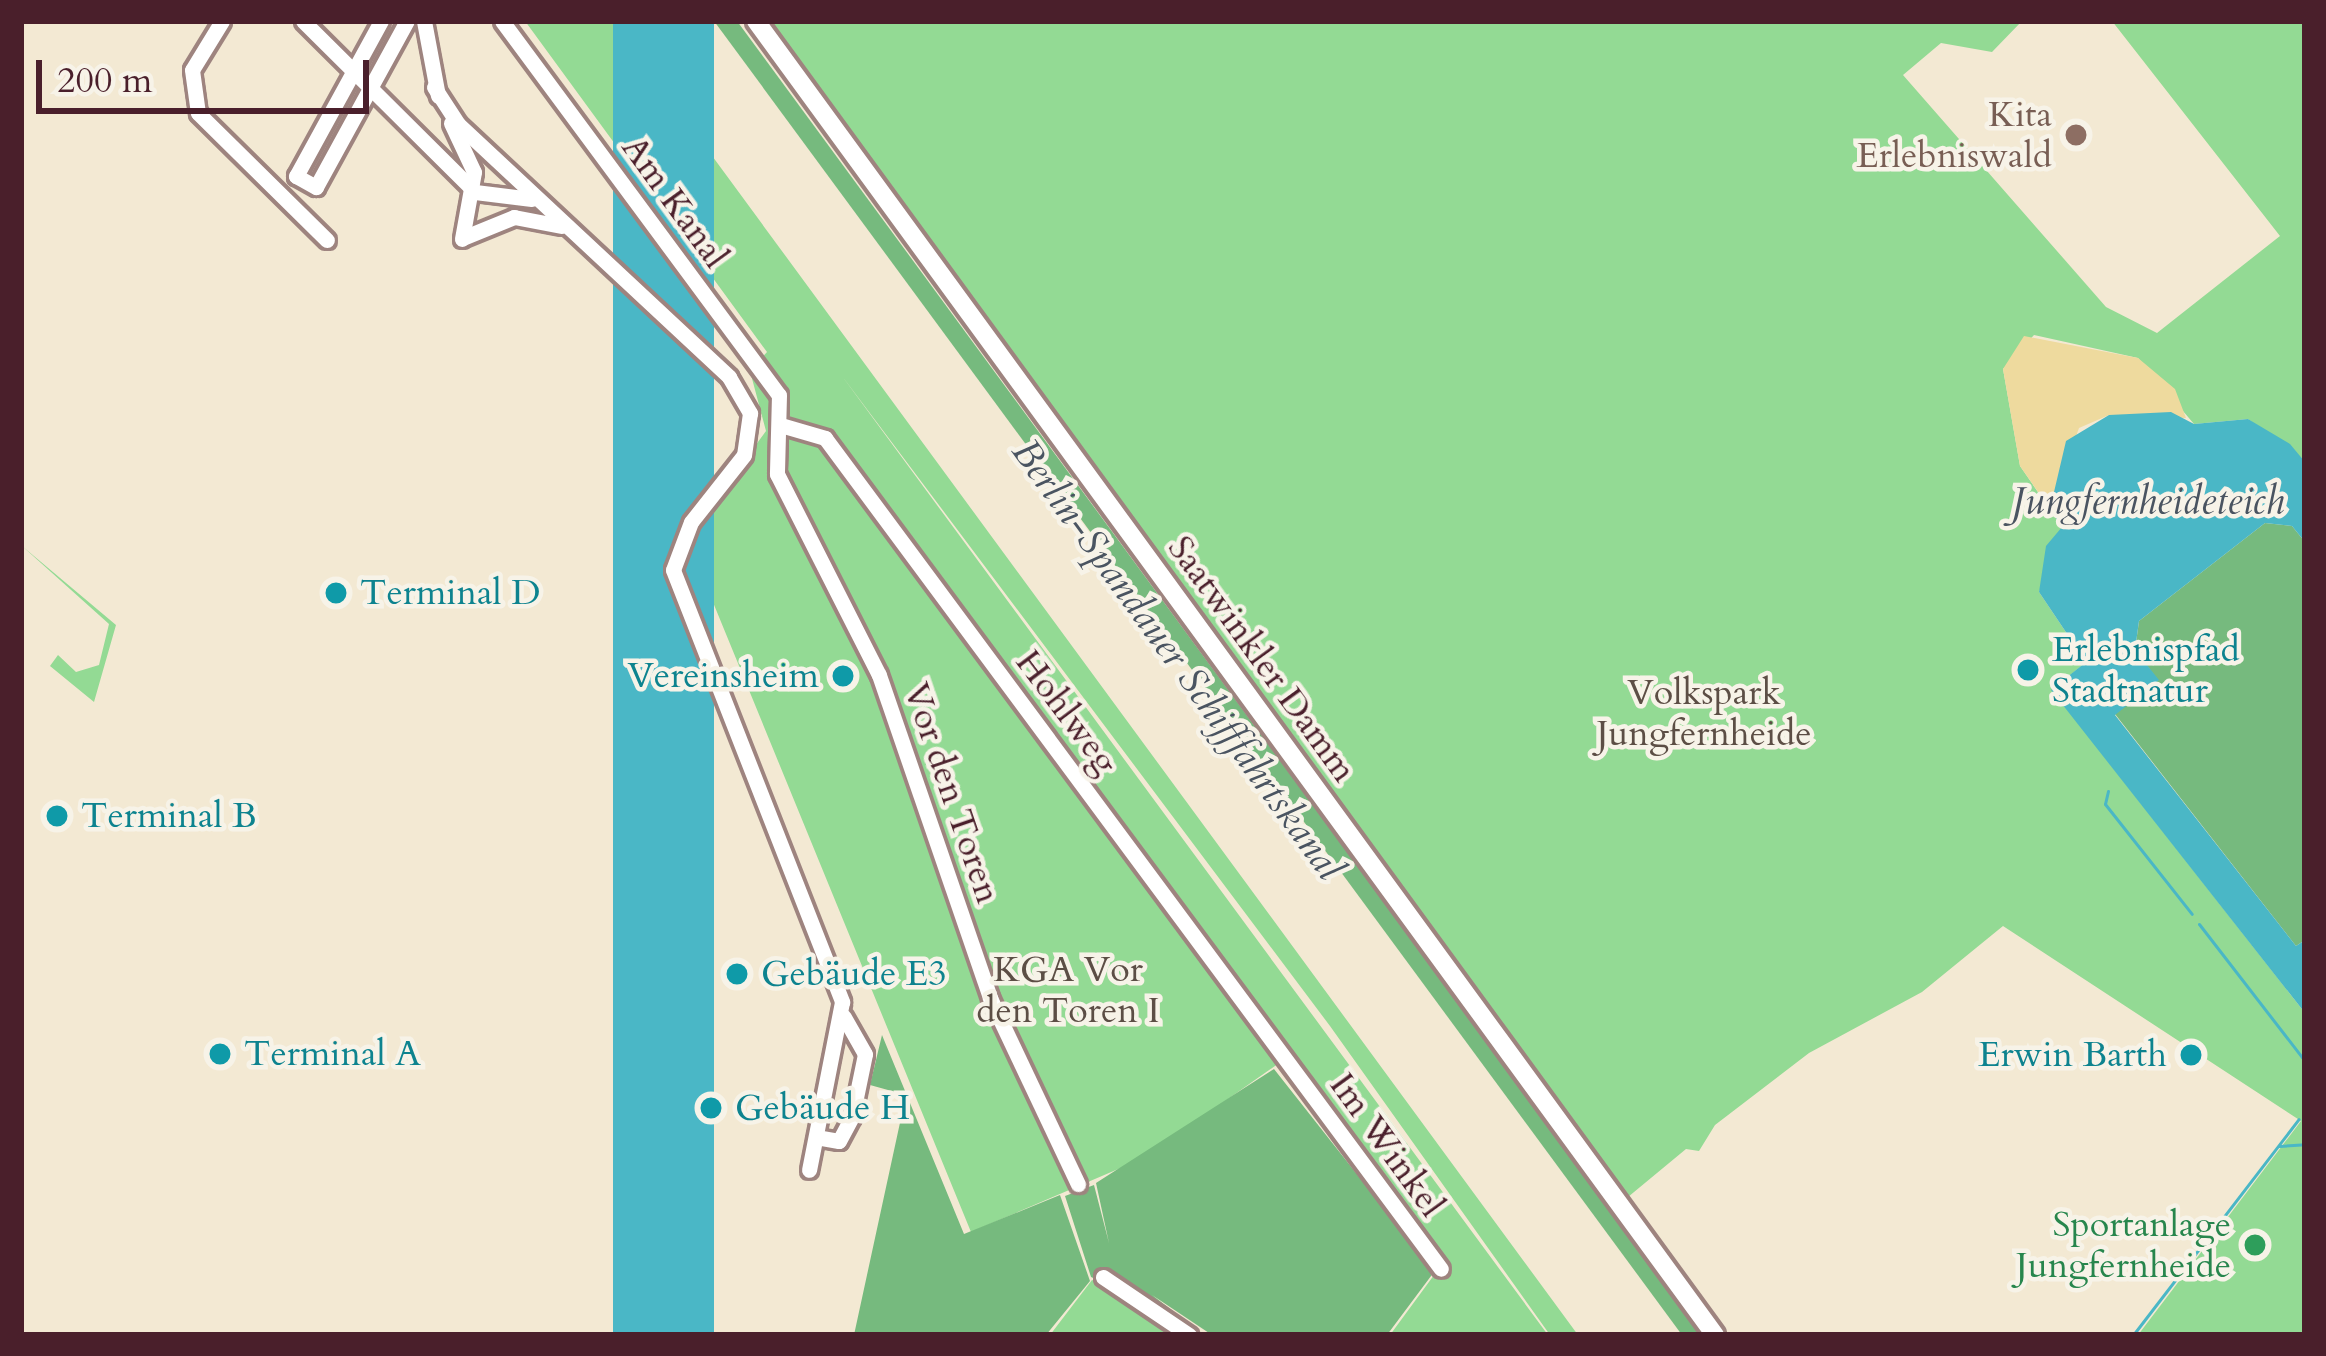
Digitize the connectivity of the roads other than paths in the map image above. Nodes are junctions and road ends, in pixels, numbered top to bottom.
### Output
1 (222, 21) edge
2 (303, 21) edge
3 (381, 21) edge
4 (407, 21) edge
5 (424, 21) edge
6 (502, 21) edge
7 (755, 21) edge
8 (352, 74) junction
9 (434, 87) junction
10 (370, 90) junction
11 (475, 192) junction
12 (549, 211) junction
13 (327, 239) dead end
14 (580, 239) junction
15 (784, 426) junction
16 (844, 1017) junction
17 (1286, 1057) joint
18 (816, 1136) junction
19 (809, 1169) dead end
20 (1078, 1184) dead end
21 (1441, 1269) dead end
22 (1103, 1276) dead end
23 (1189, 1335) edge
24 (1715, 1335) edge

1 - 13 street
2 - 8 street
3 - 8 street
4 - 10 street
5 - 9 street
6 - 15 street, Am Kanal
7 - 24 main road, Saatwinkler Damm
8 - 10 street
8 - 10 street
9 - 11 street
9 - 12 street
10 - 11 street
11 - 12 street
11 - 14 street
12 - 14 street
14 - 16 street
15 - 17 street, Hohlweg
15 - 20 street, Vor den Toren
16 - 18 street
16 - 18 street
17 - 21 street, Im Winkel
18 - 19 street
22 - 23 street

